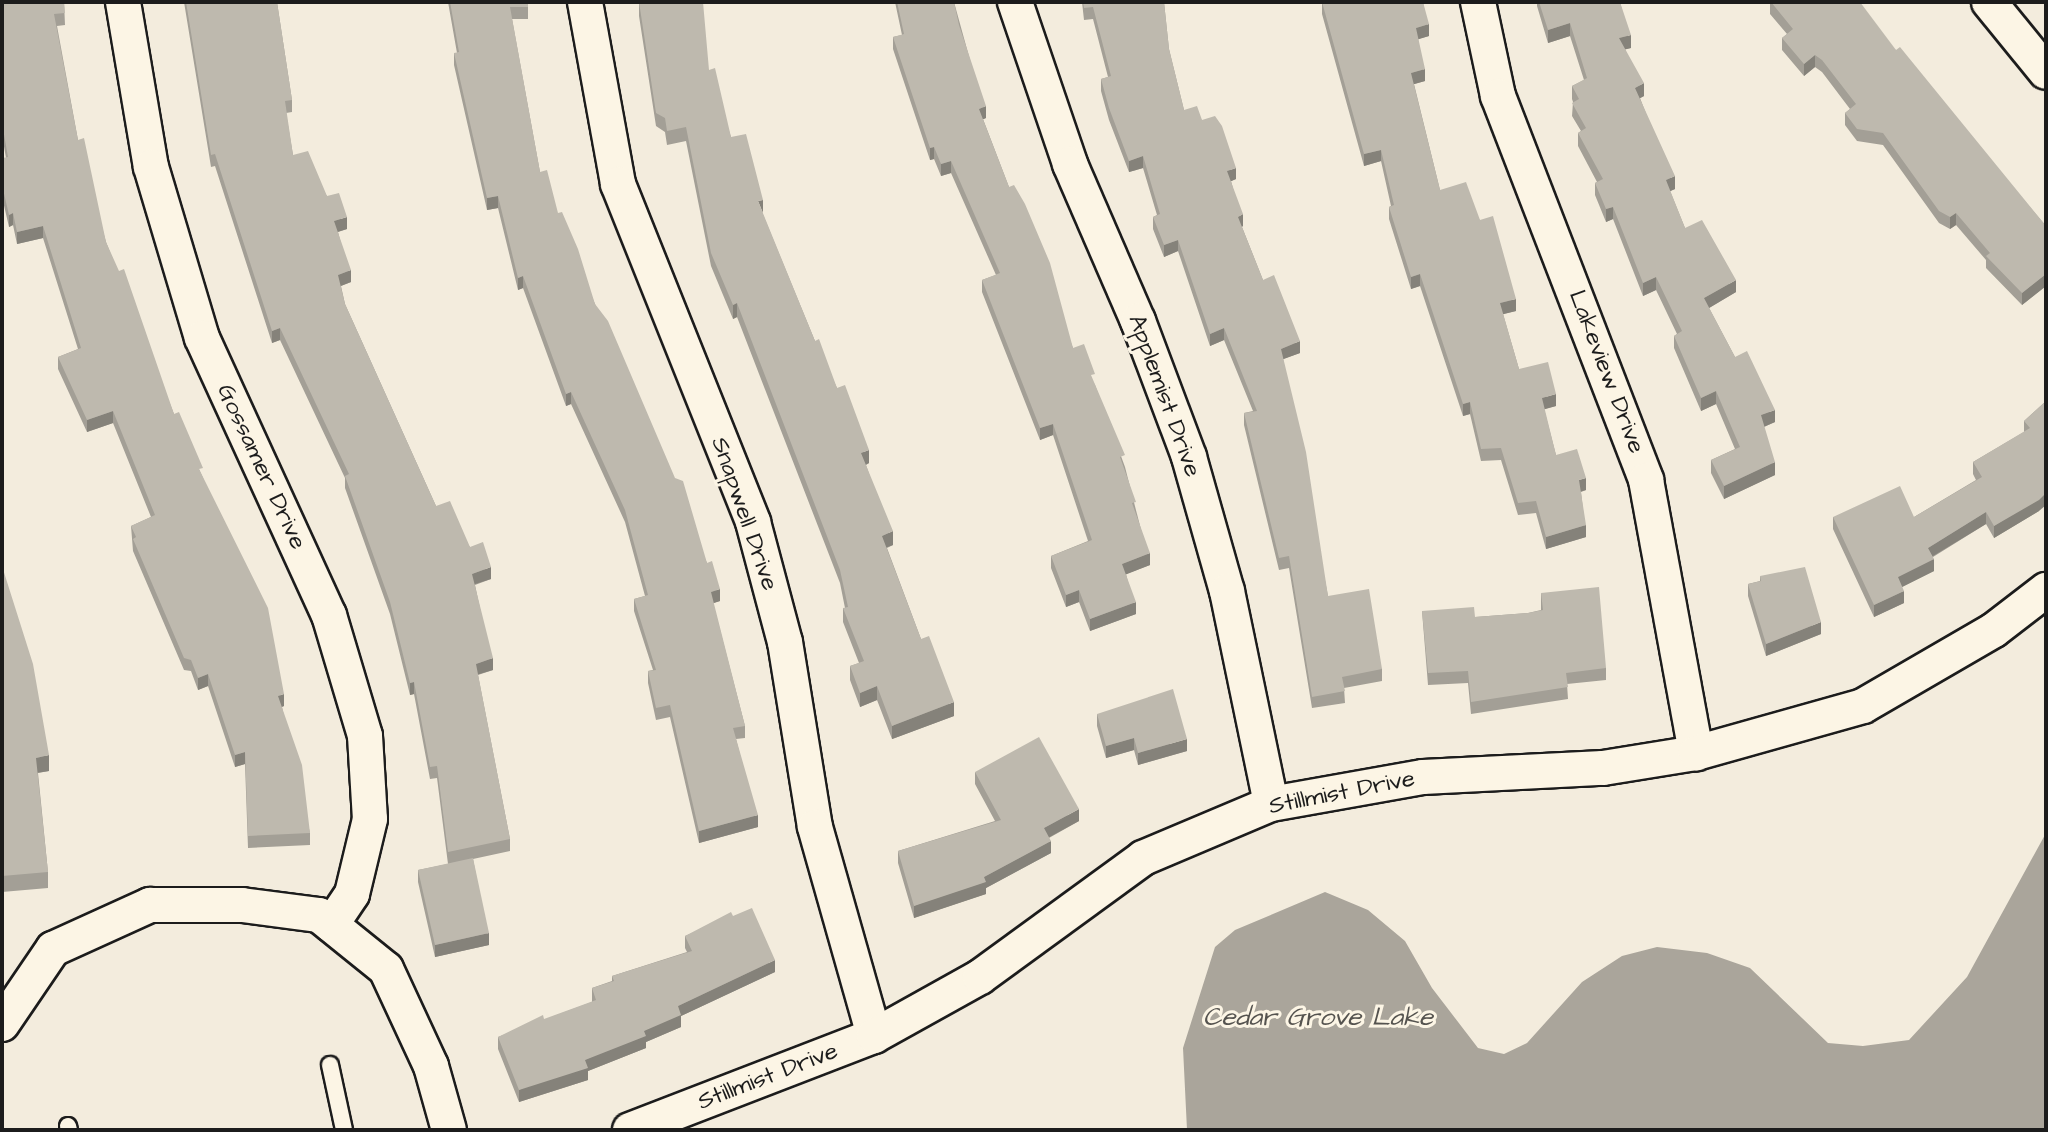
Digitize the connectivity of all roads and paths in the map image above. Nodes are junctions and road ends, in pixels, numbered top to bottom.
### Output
1 (123, 2) edge
2 (585, 2) edge
3 (1015, 2) edge
4 (1478, 2) edge
5 (1989, 2) edge
6 (2046, 72) edge
7 (2046, 590) edge
8 (1696, 753) junction
9 (1271, 804) junction
10 (331, 925) junction
11 (5, 1008) edge
12 (874, 1036) junction
13 (330, 1065) dead end
14 (344, 1130) edge
15 (449, 1130) edge
16 (630, 1130) edge

1 - 10 street, Gossamer Drive
2 - 12 street, Snapwell Drive
3 - 9 street, Applemist Drive
4 - 8 street, Lakeview Drive
5 - 6 street
7 - 8 street, Stillmist Drive
8 - 9 street, Stillmist Drive
9 - 12 street, Stillmist Drive
10 - 11 street
10 - 15 street
12 - 16 street, Stillmist Drive
13 - 14 lane

